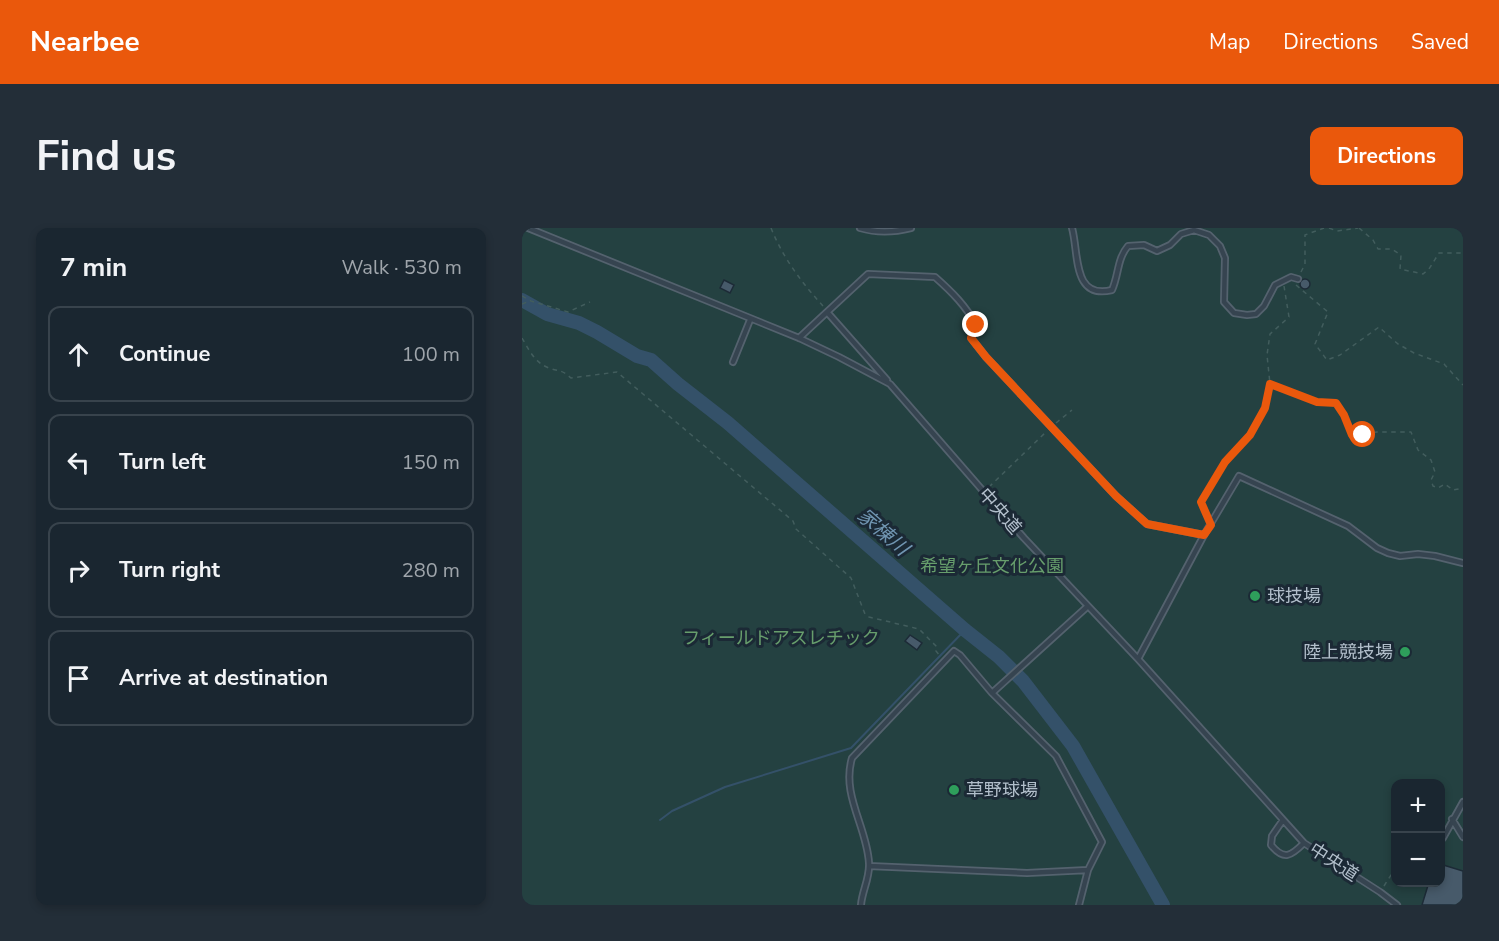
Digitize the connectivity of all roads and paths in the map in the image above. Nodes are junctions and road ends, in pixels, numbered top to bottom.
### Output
1 (528, 228) edge
2 (771, 228) edge
3 (860, 228) edge
4 (912, 228) edge
5 (1072, 228) edge
6 (1324, 228) edge
7 (1329, 228) edge
8 (1358, 228) edge
9 (1463, 250) edge
10 (1298, 279) junction
11 (1282, 280) junction
12 (522, 296) edge
13 (531, 301) junction
14 (590, 302) dead end
15 (522, 304) edge
16 (827, 312) junction
17 (750, 320) junction
18 (522, 338) edge
19 (799, 338) junction
20 (733, 362) dead end
21 (890, 384) junction
22 (1270, 384) junction
23 (1463, 385) edge
24 (1072, 410) dead end
25 (1051, 427) junction
26 (1463, 488) edge
27 (984, 492) junction
28 (1211, 525) junction
29 (1204, 535) junction
30 (1463, 563) edge
31 (1088, 606) junction
32 (1138, 659) junction
33 (945, 661) junction
34 (992, 693) junction
35 (1463, 802) edge
36 (1452, 819) junction
37 (1283, 820) junction
38 (1445, 834) edge
39 (1463, 837) edge
40 (1304, 843) junction
41 (869, 866) junction
42 (1088, 870) junction
43 (1391, 875) edge
44 (1380, 892) junction
45 (861, 905) edge
46 (1079, 905) edge
47 (1397, 905) edge

1 - 17 lane, 中央道
2 - 16 path
3 - 4 lane
5 - 11 lane
6 - 10 path
7 - 8 path
8 - 9 path
10 - 11 lane
10 - 23 path
11 - 22 path
12 - 13 path
13 - 14 path
13 - 15 path
16 - 19 lane
16 - 21 lane
16 - 25 lane
17 - 19 lane, 中央道
17 - 20 lane
18 - 33 path
19 - 21 lane, 中央道
21 - 27 lane, 中央道
22 - 26 path
22 - 28 path
24 - 25 path
25 - 27 path
25 - 29 lane
27 - 31 lane, 中央道
28 - 29 lane
28 - 30 lane
29 - 32 lane
31 - 32 lane, 中央道
31 - 34 lane
32 - 37 lane, 中央道
33 - 34 lane
33 - 41 lane
34 - 42 lane
35 - 36 lane
36 - 38 lane
36 - 39 lane
37 - 40 lane, 中央道
37 - 40 lane
40 - 44 lane, 中央道
41 - 42 lane
41 - 45 lane
42 - 46 lane
43 - 44 path
44 - 47 lane, 中央道

